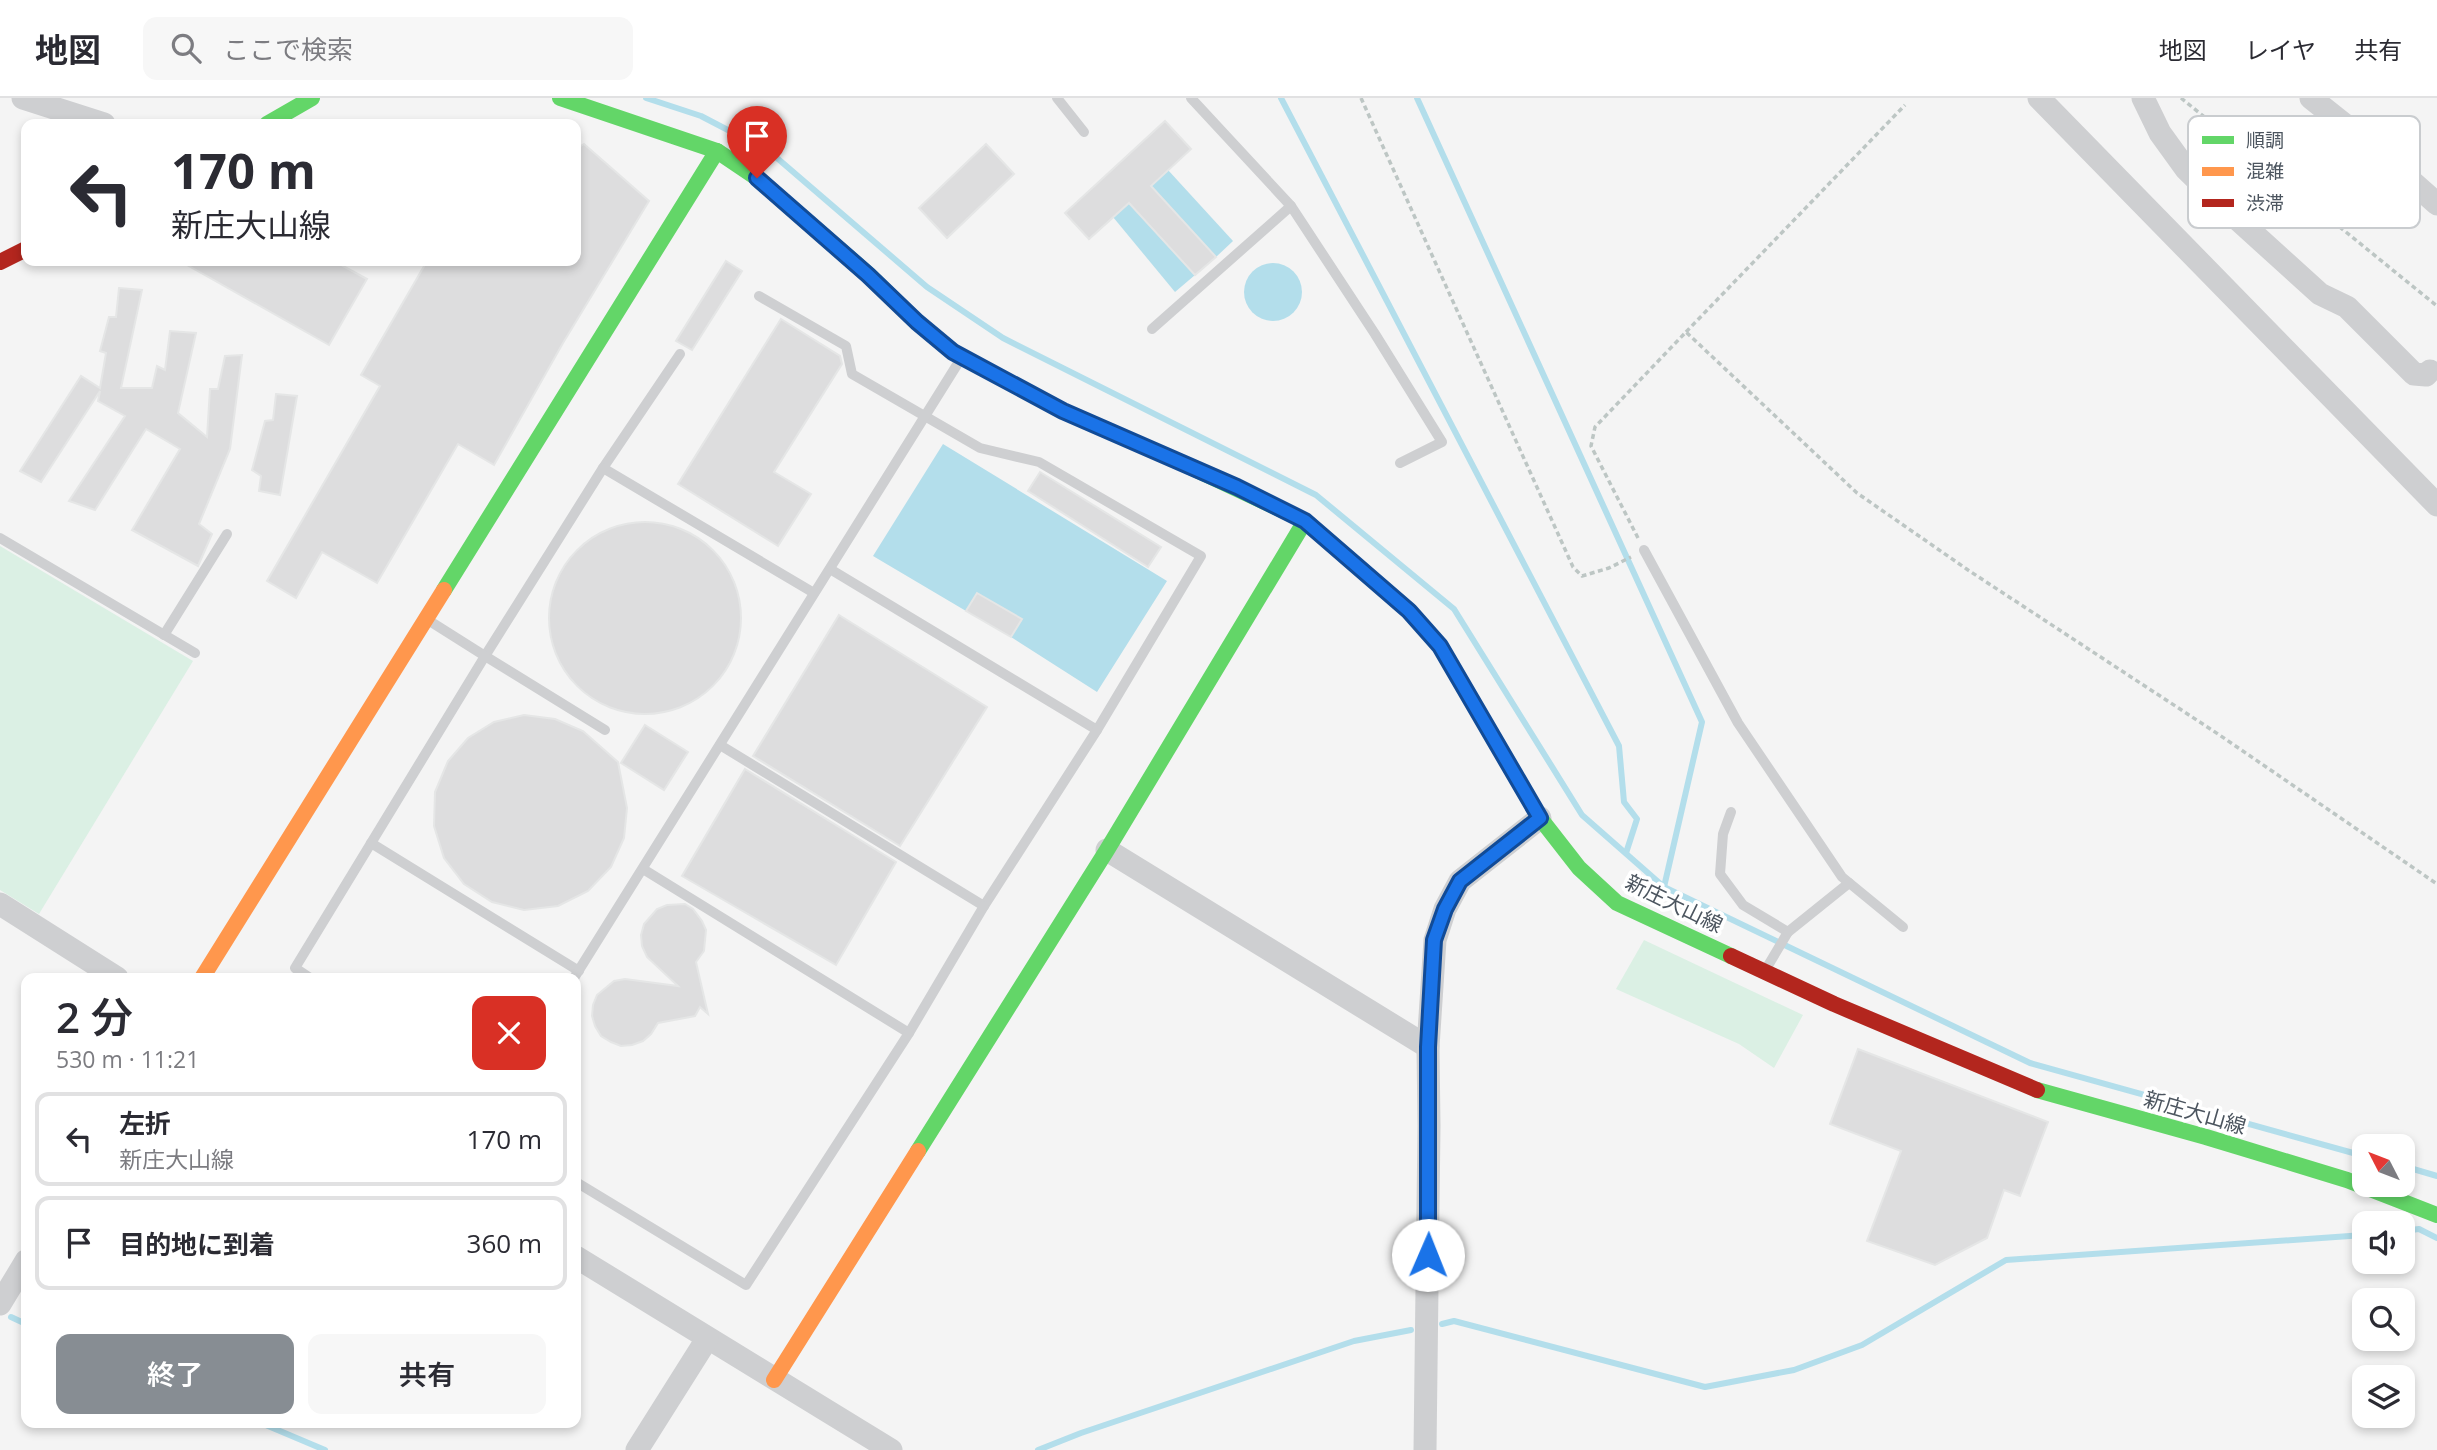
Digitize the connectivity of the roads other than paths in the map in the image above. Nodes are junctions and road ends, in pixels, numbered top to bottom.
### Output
1 (23, 98) edge
2 (312, 98) edge
3 (561, 98) edge
4 (1057, 98) edge
5 (1191, 98) edge
6 (2039, 98) edge
7 (2143, 98) edge
8 (2311, 98) edge
9 (2334, 116) edge
10 (88, 119) edge
11 (276, 119) edge
12 (1084, 132) dead end
13 (717, 151) junction
14 (2188, 171) edge
15 (2420, 189) edge
16 (2437, 204) edge
17 (1291, 206) junction
18 (2247, 228) edge
19 (21, 252) edge
20 (0, 262) edge
21 (759, 296) dead end
22 (1152, 329) dead end
23 (680, 354) dead end
24 (962, 357) junction
25 (2430, 371) dead end
26 (925, 416) junction
27 (1400, 463) dead end
28 (603, 468) junction
29 (2437, 505) edge
30 (1305, 521) junction
31 (227, 534) dead end
32 (0, 538) edge
33 (1644, 550) road end
34 (830, 569) junction
35 (814, 593) junction
36 (426, 618) junction
37 (164, 635) junction
38 (195, 653) dead end
39 (485, 656) junction
40 (605, 730) dead end
41 (1097, 730) junction
42 (720, 745) junction
43 (1731, 812) dead end
44 (1540, 818) junction
45 (371, 843) junction
46 (1107, 850) junction
47 (643, 869) junction
48 (1849, 883) junction
49 (0, 904) edge
50 (984, 906) junction
51 (1903, 927) dead end
52 (1788, 932) junction
53 (1765, 972) junction
54 (109, 973) edge
55 (205, 973) edge
56 (302, 973) edge
57 (574, 973) edge
58 (578, 973) edge
59 (909, 1033) junction
60 (1428, 1047) junction
61 (581, 1185) edge
62 (2437, 1215) edge
63 (581, 1260) edge
64 (21, 1269) edge
65 (0, 1304) edge
66 (707, 1339) junction
67 (774, 1380) junction
68 (637, 1450) edge
69 (891, 1450) edge
70 (1425, 1450) edge

1 - 10 street
2 - 11 main road
3 - 13 main road, 新庄大山線
4 - 12 lane
5 - 17 lane
6 - 29 street
7 - 14 street
8 - 9 street
13 - 24 main road, 新庄大山線
13 - 36 main road
15 - 16 street
17 - 22 lane
17 - 27 lane
18 - 25 street
19 - 20 main road
21 - 26 lane
23 - 28 lane
24 - 26 lane
24 - 30 main road, 新庄大山線
26 - 34 lane
26 - 41 lane
28 - 35 lane
28 - 39 lane
30 - 44 main road, 新庄大山線
30 - 46 main road
31 - 37 lane
32 - 37 lane
33 - 48 lane
34 - 35 lane
34 - 41 lane
35 - 42 lane
36 - 39 lane
36 - 55 main road
37 - 38 lane
39 - 40 lane
39 - 45 lane
41 - 50 lane
42 - 47 lane
42 - 50 lane
43 - 52 lane
44 - 53 main road, 新庄大山線
44 - 60 street
45 - 56 lane
45 - 57 lane
46 - 60 street
46 - 67 main road
47 - 58 lane
47 - 59 lane
48 - 51 lane
48 - 52 lane
49 - 54 street
50 - 59 lane
52 - 53 lane
53 - 62 main road, 新庄大山線
59 - 61 lane
60 - 70 street
63 - 66 street
64 - 65 street
66 - 67 street
66 - 68 street
67 - 69 street

